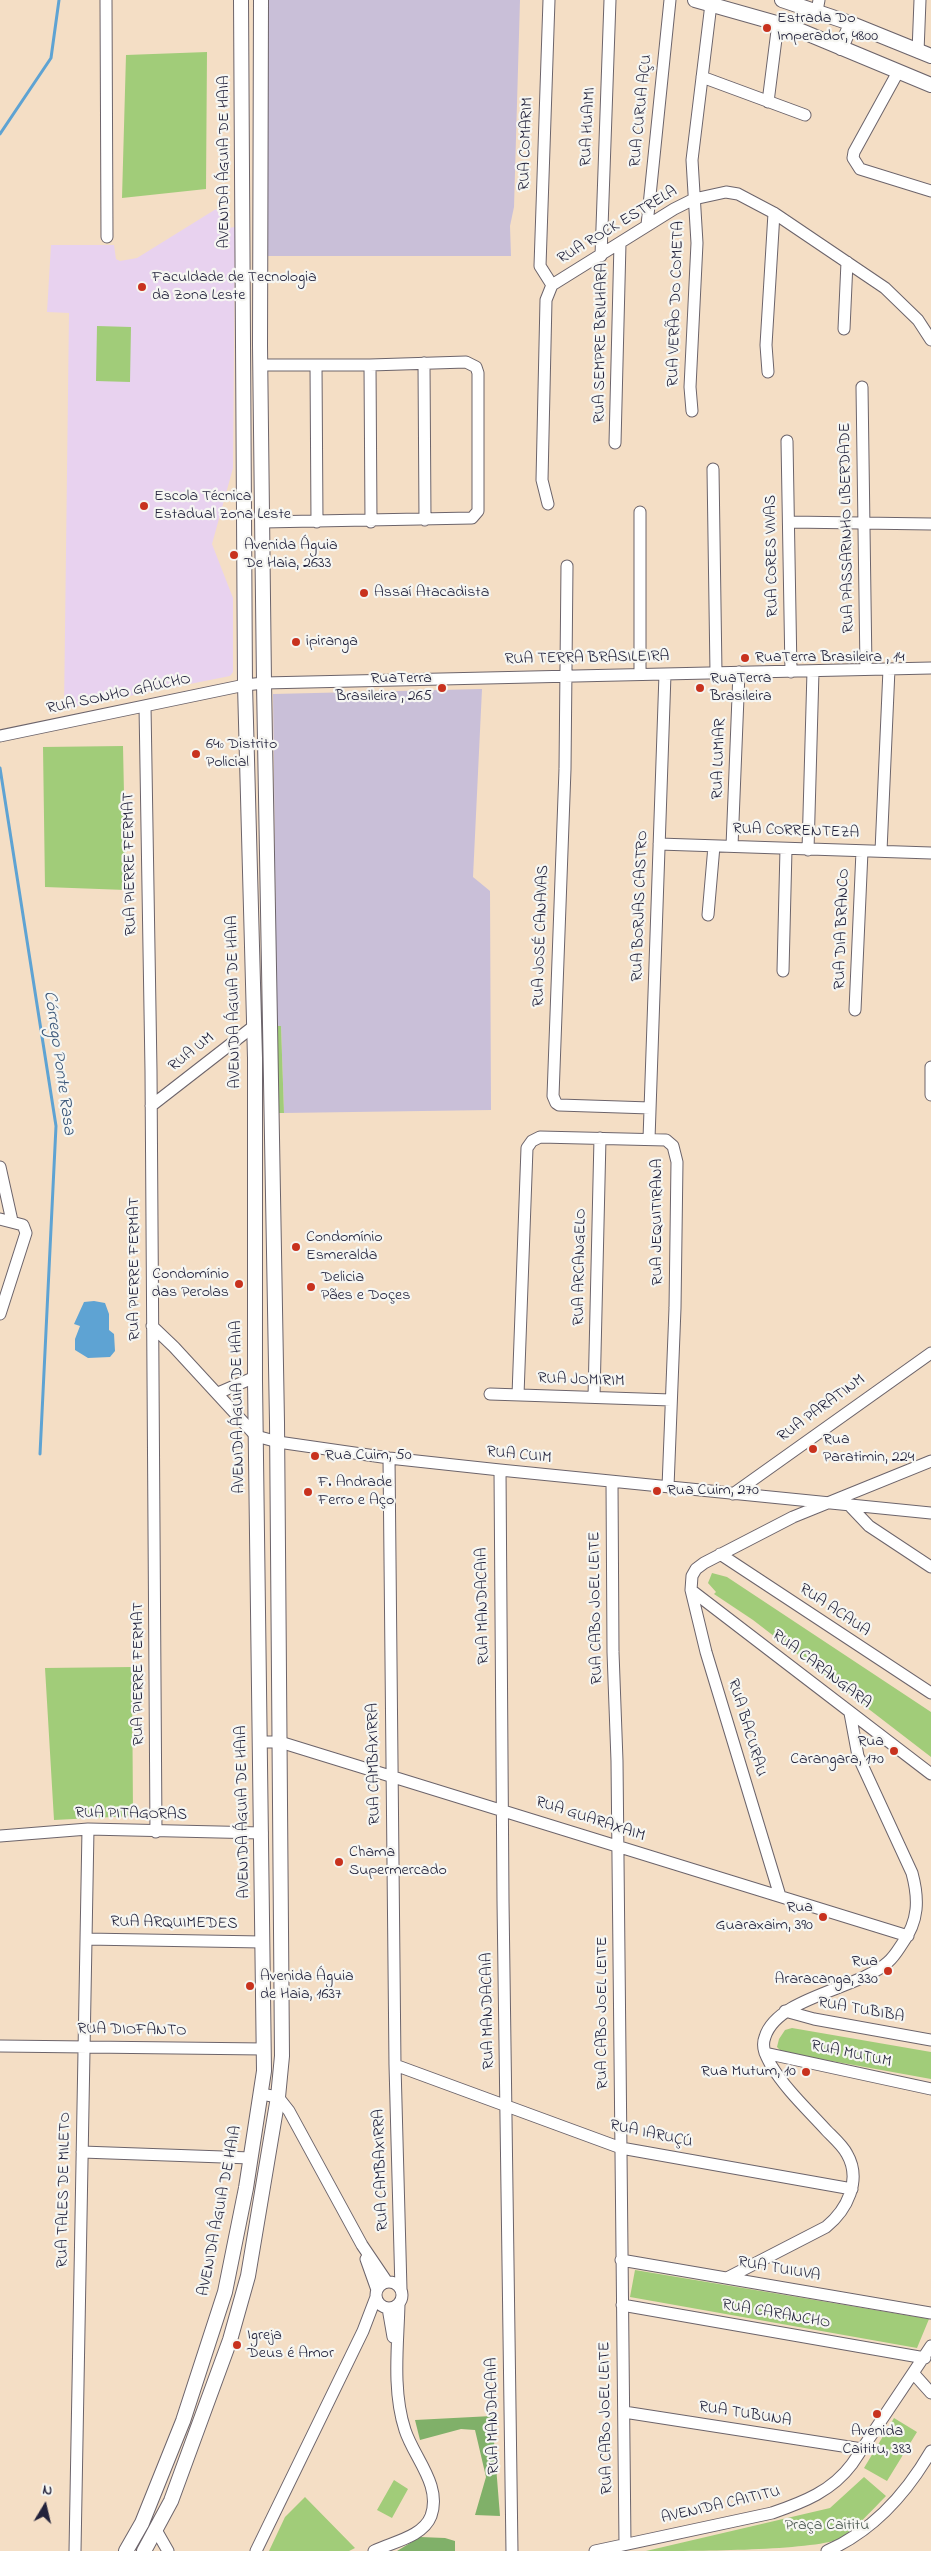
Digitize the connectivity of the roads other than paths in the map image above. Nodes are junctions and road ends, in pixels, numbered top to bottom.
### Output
1 (106, 0) edge
2 (241, 0) edge
3 (261, 0) edge
4 (549, 0) edge
5 (610, 0) edge
6 (670, 0) edge
7 (695, 0) edge
8 (782, 0) edge
9 (920, 0) edge
10 (711, 4) junction
11 (818, 6) edge
12 (778, 23) junction
13 (851, 24) junction
14 (841, 48) junction
15 (924, 54) edge
16 (898, 72) junction
17 (702, 77) junction
18 (931, 85) edge
19 (768, 102) junction
20 (805, 115) dead end
21 (931, 191) edge
22 (694, 199) junction
23 (774, 213) junction
24 (647, 225) junction
25 (107, 237) dead end
26 (620, 243) junction
27 (600, 256) junction
28 (847, 262) junction
29 (552, 285) junction
30 (844, 329) dead end
31 (931, 340) edge
32 (424, 363) junction
33 (260, 365) junction
34 (316, 365) junction
35 (370, 365) junction
36 (768, 372) dead end
37 (862, 387) dead end
38 (692, 411) dead end
39 (787, 441) dead end
40 (615, 443) dead end
41 (713, 469) dead end
42 (548, 504) dead end
43 (640, 512) dead end
44 (425, 520) junction
45 (263, 522) junction
46 (317, 522) junction
47 (371, 522) junction
48 (790, 522) junction
49 (865, 522) junction
50 (931, 524) edge
51 (567, 566) dead end
52 (931, 668) edge
53 (866, 669) junction
54 (889, 669) junction
55 (813, 671) junction
56 (739, 672) junction
57 (791, 672) junction
58 (716, 673) junction
59 (640, 674) junction
60 (665, 674) junction
61 (566, 676) junction
62 (264, 683) junction
63 (245, 685) junction
64 (145, 706) junction
65 (0, 736) edge
66 (659, 844) junction
67 (714, 846) junction
68 (732, 846) junction
69 (786, 849) junction
70 (808, 850) junction
71 (862, 850) junction
72 (881, 851) junction
73 (931, 853) edge
74 (708, 915) dead end
75 (783, 971) dead end
76 (855, 1010) dead end
77 (254, 1026) junction
78 (255, 1065) junction
79 (931, 1067) edge
80 (272, 1075) junction
81 (931, 1095) edge
82 (151, 1106) junction
83 (650, 1108) junction
84 (600, 1138) junction
85 (649, 1138) junction
86 (0, 1167) edge
87 (0, 1219) edge
88 (12, 1222) junction
89 (0, 1314) edge
90 (152, 1326) junction
91 (931, 1353) edge
92 (255, 1377) junction
93 (218, 1393) junction
94 (490, 1394) dead end
95 (518, 1395) junction
96 (594, 1397) junction
97 (671, 1400) junction
98 (256, 1436) junction
99 (278, 1442) junction
100 (388, 1458) junction
101 (931, 1461) edge
102 (500, 1470) junction
103 (612, 1482) junction
104 (668, 1487) junction
105 (733, 1494) junction
106 (828, 1503) junction
107 (850, 1506) junction
108 (931, 1513) edge
109 (720, 1554) junction
110 (931, 1568) edge
111 (691, 1590) junction
112 (925, 1685) edge
113 (931, 1693) edge
114 (850, 1713) junction
115 (261, 1742) junction
116 (280, 1742) junction
117 (931, 1774) edge
118 (392, 1776) junction
119 (503, 1810) junction
120 (88, 1829) junction
121 (156, 1832) junction
122 (262, 1833) junction
123 (0, 1836) edge
124 (618, 1847) junction
125 (780, 1896) junction
126 (908, 1936) junction
127 (86, 1939) junction
128 (262, 1942) junction
129 (785, 2011) junction
130 (931, 2040) edge
131 (0, 2046) edge
132 (85, 2047) junction
133 (264, 2050) junction
134 (765, 2054) junction
135 (395, 2065) junction
136 (931, 2089) edge
137 (261, 2094) junction
138 (278, 2097) junction
139 (506, 2106) junction
140 (621, 2148) junction
141 (82, 2152) junction
142 (251, 2158) junction
143 (852, 2189) junction
144 (362, 2245) junction
145 (401, 2251) junction
146 (621, 2260) junction
147 (727, 2278) junction
148 (389, 2282) junction
149 (401, 2290) junction
150 (385, 2301) junction
151 (622, 2305) junction
152 (931, 2313) edge
153 (931, 2346) edge
154 (925, 2358) junction
155 (914, 2374) junction
156 (931, 2393) edge
157 (624, 2412) junction
158 (862, 2449) junction
159 (931, 2451) edge
160 (156, 2530) junction
161 (625, 2544) junction
162 (75, 2551) edge
163 (126, 2551) edge
164 (144, 2551) edge
165 (168, 2551) edge
166 (256, 2551) edge
167 (374, 2551) edge
168 (512, 2551) edge
169 (595, 2551) edge
170 (827, 2551) edge

1 - 25 street
2 - 63 main road, AVENIDA ÁGUIA DE HAIA
3 - 33 main road
4 - 29 street, RUA COMARIM
5 - 27 street, RUA HUAIMI
6 - 24 street, RUA CURUA AÇU
7 - 10 main road
8 - 11 main road
9 - 15 street
10 - 12 main road
10 - 17 street, RUA VERÃO DO COMETA
11 - 13 main road
12 - 14 main road
12 - 19 street
13 - 14 main road
13 - 15 main road
14 - 16 main road
16 - 18 main road
16 - 21 street
17 - 19 street
17 - 22 street, RUA VERÃO DO COMETA
19 - 20 street
22 - 23 street, RUA ROCK ESTRELA
22 - 24 street, RUA ROCK ESTRELA
22 - 38 street, RUA VERÃO DO COMETA
23 - 28 street, RUA ROCK ESTRELA
23 - 36 street
24 - 26 street, RUA ROCK ESTRELA
26 - 27 street, RUA ROCK ESTRELA
26 - 40 street, RUA SEMPRE BRILHARA
27 - 29 street, RUA ROCK ESTRELA
28 - 30 street
28 - 31 street, RUA ROCK ESTRELA
29 - 42 street, RUA ROCK ESTRELA
32 - 35 street
32 - 44 street
32 - 44 street
33 - 34 street
33 - 45 main road
34 - 35 street
34 - 46 street
35 - 47 street
37 - 49 street, RUA PASSARINHO LIBERDADE
39 - 48 street, RUA CORES VIVAS
41 - 58 street
43 - 59 street
44 - 47 street
45 - 46 street
45 - 62 main road
46 - 47 street
48 - 49 street
48 - 57 street, RUA CORES VIVAS
49 - 50 street
49 - 53 street, RUA PASSARINHO LIBERDADE
51 - 61 street, RUA JOSÉ CANAVAS
52 - 54 street, RUA TERRA BRASILEIRA
53 - 54 street, RUA TERRA BRASILEIRA
53 - 55 street, RUA TERRA BRASILEIRA
54 - 72 street
55 - 57 street, RUA TERRA BRASILEIRA
55 - 70 street
56 - 57 street, RUA TERRA BRASILEIRA
56 - 58 street, RUA TERRA BRASILEIRA
56 - 68 street, RUA LUMIAR
58 - 60 street, RUA TERRA BRASILEIRA
59 - 60 street, RUA TERRA BRASILEIRA
59 - 61 street, RUA TERRA BRASILEIRA
60 - 66 street, RUA BORJAS CASTRO
61 - 62 street, RUA TERRA BRASILEIRA
61 - 83 street, RUA JOSÉ CANAVAS
62 - 63 street, RUA TERRA BRASILEIRA
62 - 80 main road
63 - 64 street, RUA SONHO GAÚCHO
63 - 77 main road, AVENIDA ÁGUIA DE HAIA
64 - 65 street, RUA SONHO GAÚCHO
64 - 82 street, RUA PIERRE FERMAT
66 - 67 street, RUA CORRENTEZA
66 - 83 street, RUA BORJAS CASTRO
67 - 68 street, RUA CORRENTEZA
67 - 74 street
68 - 69 street, RUA CORRENTEZA
69 - 70 street, RUA CORRENTEZA
69 - 75 street
70 - 71 street, RUA CORRENTEZA
71 - 72 street, RUA CORRENTEZA
71 - 76 street, RUA DIA BRANCO
72 - 73 street, RUA CORRENTEZA
77 - 78 main road, AVENIDA ÁGUIA DE HAIA
77 - 82 street, RUA UM
78 - 80 main road
78 - 92 main road, AVENIDA ÁGUIA DE HAIA
79 - 81 street
80 - 99 main road
82 - 90 street, RUA PIERRE FERMAT
83 - 85 street, RUA BORJAS CASTRO
84 - 85 street, RUA JEQUITIRANA
84 - 95 street, RUA JEQUITIRANA
84 - 96 street, RUA ARCANGELO
85 - 97 street, RUA JEQUITIRANA
86 - 88 street
87 - 88 street
88 - 89 street
90 - 93 street
90 - 121 street, RUA PIERRE FERMAT
91 - 105 street, RUA PARATINM
92 - 93 street
92 - 98 main road, AVENIDA ÁGUIA DE HAIA
93 - 98 street
94 - 95 street, RUA JOMIRIM
95 - 96 street, RUA JOMIRIM
96 - 97 street, RUA JOMIRIM
97 - 104 street, RUA JEQUITIRANA
98 - 99 street, RUA CUIM
98 - 115 main road, AVENIDA ÁGUIA DE HAIA
99 - 100 street, RUA CUIM
99 - 116 main road
100 - 102 street, RUA CUIM
100 - 118 street, RUA CAMBAXIRRA
101 - 106 street
102 - 103 street, RUA CUIM
102 - 119 street, RUA MANDACAIA
103 - 104 street, RUA CUIM
103 - 124 street, RUA CABO JOEL LEITE
104 - 105 street, RUA CUIM
105 - 106 street, RUA CUIM
106 - 107 street, RUA CUIM
106 - 109 street
107 - 108 street, RUA CUIM
107 - 110 street
109 - 111 street, RUA BACURAU
109 - 112 street, RUA ACAUA
111 - 114 street, RUA CARANGARA
111 - 125 street, RUA BACURAU
112 - 113 street, RUA ACAUA
114 - 117 street, RUA CARANGARA
114 - 126 street
115 - 116 street, RUA GUARAXAIM
115 - 122 main road, AVENIDA ÁGUIA DE HAIA
116 - 118 street, RUA GUARAXAIM
116 - 138 main road
118 - 119 street, RUA GUARAXAIM
118 - 135 street, RUA CAMBAXIRRA
119 - 124 street, RUA GUARAXAIM
119 - 139 street, RUA MANDACAIA
120 - 121 street, RUA PITAGORAS
120 - 123 street, RUA PITAGORAS
120 - 127 street, RUA TALES DE MILETO
121 - 122 street, RUA PITAGORAS
122 - 128 main road, AVENIDA ÁGUIA DE HAIA
124 - 125 street, RUA GUARAXAIM
124 - 140 street, RUA CABO JOEL LEITE
125 - 126 street, RUA GUARAXAIM
126 - 129 street
127 - 128 street, RUA ARQUIMEDES
127 - 132 street, RUA TALES DE MILETO
128 - 133 main road, AVENIDA ÁGUIA DE HAIA
129 - 130 street, RUA TUBIBA
129 - 134 street
131 - 132 street, RUA DIOFANTO
132 - 133 street, RUA DIOFANTO
132 - 141 street, RUA TALES DE MILETO
133 - 137 main road, AVENIDA ÁGUIA DE HAIA
134 - 136 street, RUA MUTUM
134 - 143 street
135 - 139 street, RUA IARUÇÚ
135 - 145 street, RUA CAMBAXIRRA
137 - 138 street
137 - 142 main road, AVENIDA ÁGUIA DE HAIA
138 - 144 street
138 - 160 main road
139 - 140 street, RUA IARUÇÚ
139 - 168 street, RUA MANDACAIA
140 - 143 street, RUA IARUÇÚ
140 - 146 street, RUA CABO JOEL LEITE
141 - 142 street
141 - 162 street, RUA TALES DE MILETO
142 - 163 main road, AVENIDA ÁGUIA DE HAIA
143 - 147 street
144 - 148 street
144 - 150 street
145 - 148 street, RUA CAMBAXIRRA
145 - 149 street, RUA CAMBAXIRRA
146 - 147 street, RUA TUIUVA
146 - 151 street, RUA CABO JOEL LEITE
147 - 152 street, RUA TUIUVA
148 - 149 street
148 - 150 street
149 - 150 street, RUA CAMBAXIRRA
150 - 166 street
150 - 167 street
151 - 154 street, RUA CARANCHO
151 - 157 street, RUA CABO JOEL LEITE
153 - 154 street, AVENIDA CAITITU
154 - 155 street, AVENIDA CAITITU
155 - 156 street
155 - 158 street, AVENIDA CAITITU
157 - 158 street, RUA TUBUNA
157 - 161 street, RUA CABO JOEL LEITE
158 - 161 street, AVENIDA CAITITU
159 - 170 street
160 - 164 main road
160 - 165 street
161 - 169 street, AVENIDA CAITITU

